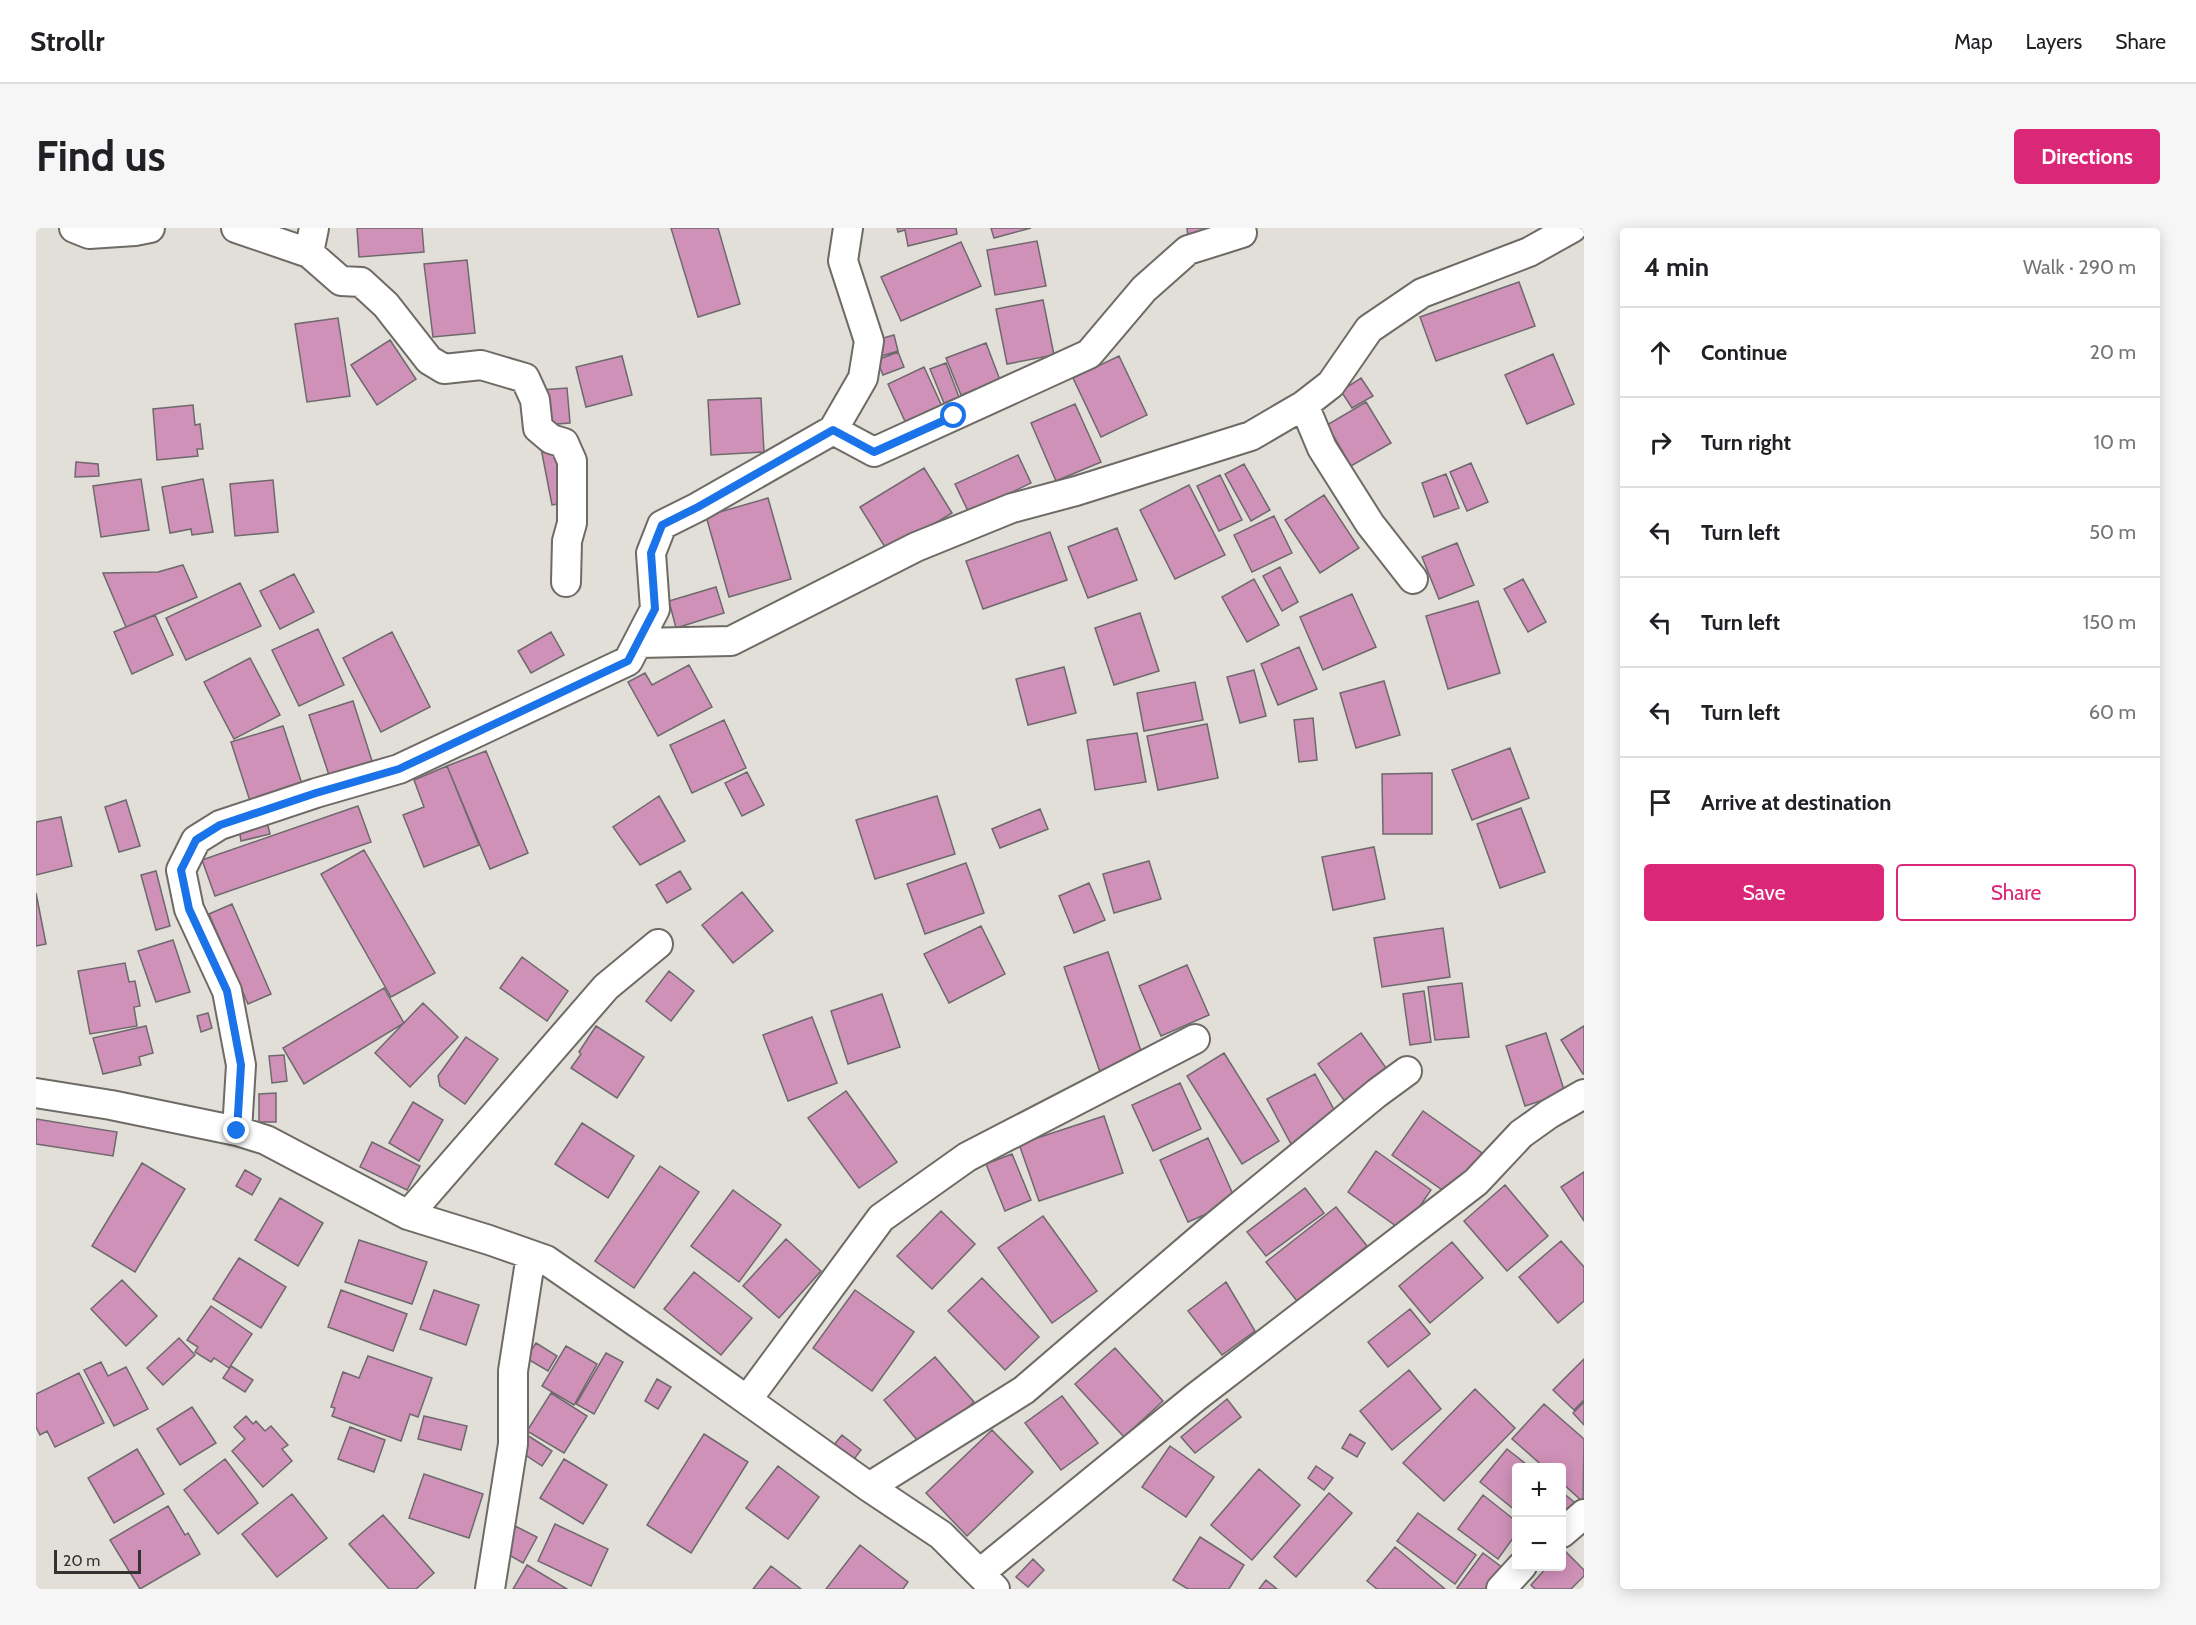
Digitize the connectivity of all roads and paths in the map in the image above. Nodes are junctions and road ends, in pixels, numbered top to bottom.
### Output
1 (74, 228) edge
2 (150, 228) edge
3 (236, 228) edge
4 (828, 228) edge
5 (1572, 228) edge
6 (1242, 233) dead end
7 (311, 240) edge
8 (846, 240) edge
9 (1304, 405) junction
10 (833, 430) junction
11 (1413, 579) dead end
12 (566, 582) dead end
13 (639, 643) junction
14 (658, 944) dead end
15 (1195, 1040) dead end
16 (1407, 1071) dead end
17 (36, 1093) edge
18 (1584, 1094) edge
19 (237, 1131) junction
20 (408, 1215) junction
21 (531, 1255) junction
22 (747, 1400) junction
23 (869, 1487) junction
24 (1584, 1514) edge
25 (1566, 1530) edge
26 (1517, 1571) edge
27 (988, 1581) edge
28 (490, 1589) edge
29 (1501, 1589) edge

1 - 2 street
3 - 7 street
4 - 8 street
5 - 9 street
6 - 10 street
7 - 12 street
8 - 10 street
9 - 11 street
9 - 13 street
10 - 13 street
13 - 19 street
14 - 20 street
15 - 22 street
16 - 23 street
17 - 19 street
18 - 27 street
19 - 20 street
20 - 21 street
21 - 22 street
21 - 28 street
22 - 23 street
23 - 27 street
24 - 25 street
26 - 29 street

